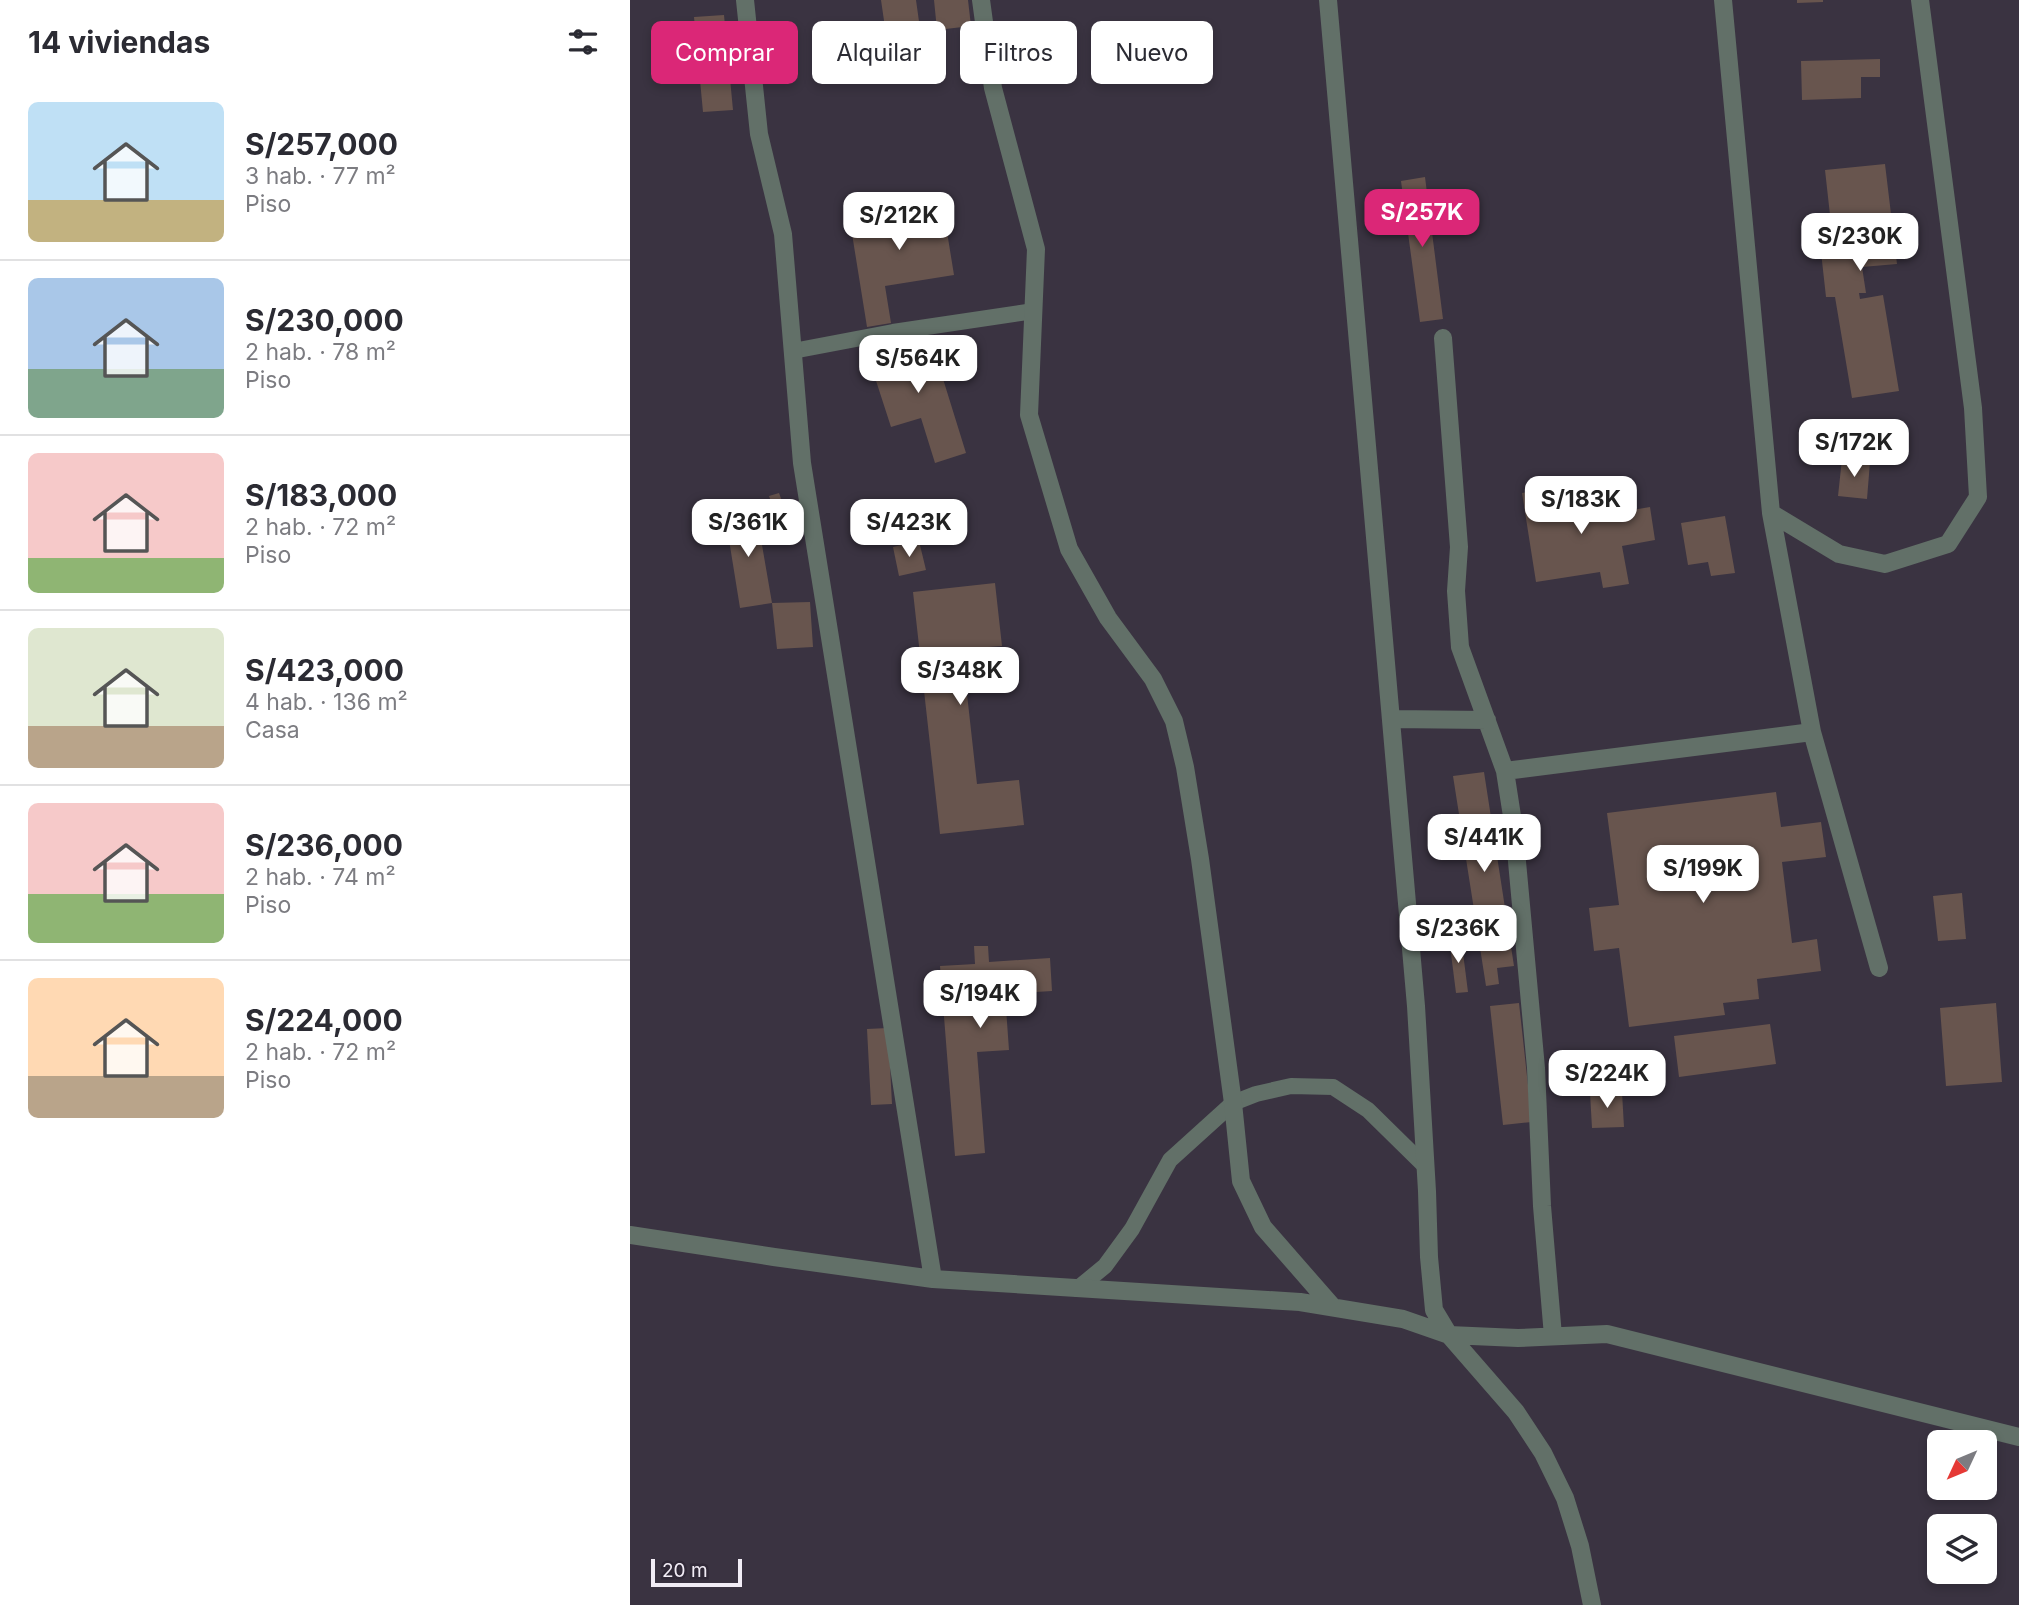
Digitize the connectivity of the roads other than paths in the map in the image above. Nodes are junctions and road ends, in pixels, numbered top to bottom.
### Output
1 (745, 0) edge
2 (981, 0) edge
3 (1328, 0) edge
4 (1723, 0) edge
5 (1920, 0) edge
6 (1034, 311) junction
7 (1443, 338) dead end
8 (793, 352) junction
9 (1771, 513) junction
10 (1391, 719) junction
11 (1487, 720) junction
12 (1812, 732) junction
13 (1505, 771) junction
14 (1879, 968) dead end
15 (1233, 1103) junction
16 (1425, 1166) junction
17 (630, 1235) edge
18 (933, 1279) junction
19 (1077, 1289) junction
20 (1332, 1306) junction
21 (1449, 1335) junction
22 (1553, 1336) junction
23 (2019, 1437) edge
24 (1592, 1605) edge

1 - 8 street
2 - 6 street
3 - 10 street
4 - 9 street
5 - 9 street
6 - 8 lane
6 - 15 street
7 - 11 street
8 - 18 street
9 - 12 street
10 - 11 street
10 - 16 street
11 - 13 street
12 - 13 street
12 - 14 street
13 - 22 street
15 - 16 lane
15 - 19 lane
15 - 20 street
16 - 21 street
17 - 18 street
18 - 19 street
19 - 20 street
20 - 21 street
21 - 22 street
21 - 24 street
22 - 23 street

